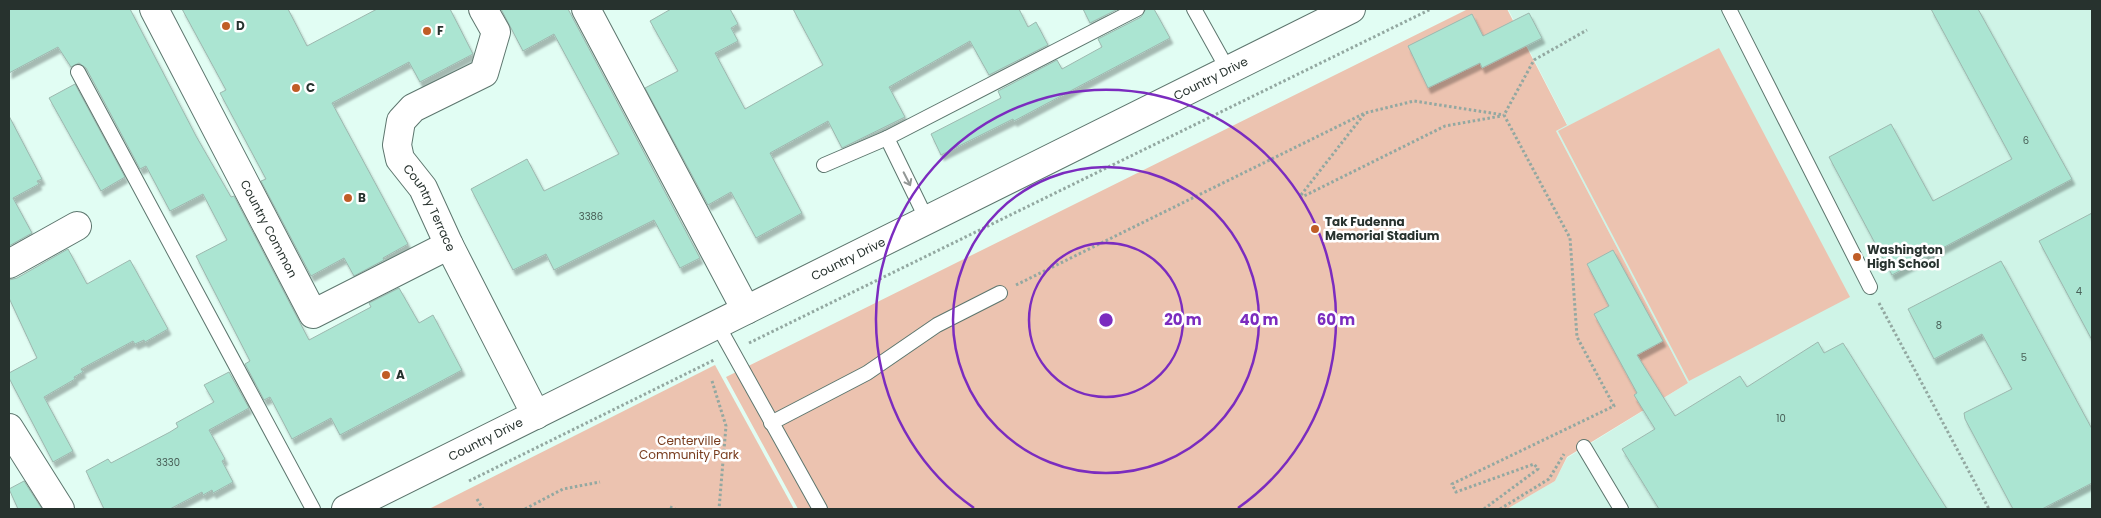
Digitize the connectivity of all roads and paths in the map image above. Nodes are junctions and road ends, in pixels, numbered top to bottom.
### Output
1 (154, 9) edge
2 (483, 9) edge
3 (586, 9) edge
4 (1137, 9) edge
5 (1194, 9) edge
6 (1351, 9) edge
7 (1431, 9) edge
8 (1729, 9) edge
9 (1587, 30) dead end
10 (1228, 70) junction
11 (78, 72) dead end
12 (1365, 113) junction
13 (1504, 115) junction
14 (887, 138) junction
15 (824, 165) dead end
16 (926, 220) junction
17 (77, 226) dead end
18 (449, 245) junction
19 (9, 264) edge
20 (1870, 287) joint
21 (1000, 293) joint
22 (746, 310) junction
23 (717, 324) junction
24 (732, 352) junction
25 (712, 381) dead end
26 (536, 415) junction
27 (771, 423) junction
28 (9, 428) edge
29 (1570, 428) junction
30 (1568, 436) dead end
31 (1584, 447) dead end
32 (1565, 451) dead end
33 (600, 482) dead end
34 (462, 484) dead end
35 (478, 499) dead end
36 (670, 508) dead end
37 (60, 509) edge
38 (313, 509) edge
39 (346, 509) edge
40 (483, 509) edge
41 (525, 509) edge
42 (675, 509) edge
43 (719, 509) edge
44 (820, 509) edge
45 (1484, 509) edge
46 (1500, 509) edge
47 (1621, 509) edge
48 (1989, 509) edge

1 - 18 street, Country Common
2 - 18 street, Country Terrace
3 - 22 street
4 - 14 lane
5 - 10 lane
6 - 10 street, Country Drive
7 - 24 path
8 - 20 lane
9 - 13 path
10 - 16 street, Country Drive
11 - 38 lane
12 - 13 path
12 - 13 path
12 - 21 path
13 - 29 path
14 - 15 lane
14 -> 16 lane
16 - 22 street, Country Drive
17 - 19 street
18 - 26 street, Country Terrace
20 - 48 path
21 - 27 lane
22 - 23 street, Country Drive
23 - 24 lane
23 - 26 street, Country Drive
24 - 27 lane
24 - 34 path
25 - 43 path
26 - 39 street, Country Drive
27 - 44 lane
28 - 37 street
29 - 30 path
29 - 45 path
31 - 47 lane
32 - 46 path
33 - 41 path
35 - 40 path
36 - 42 path

